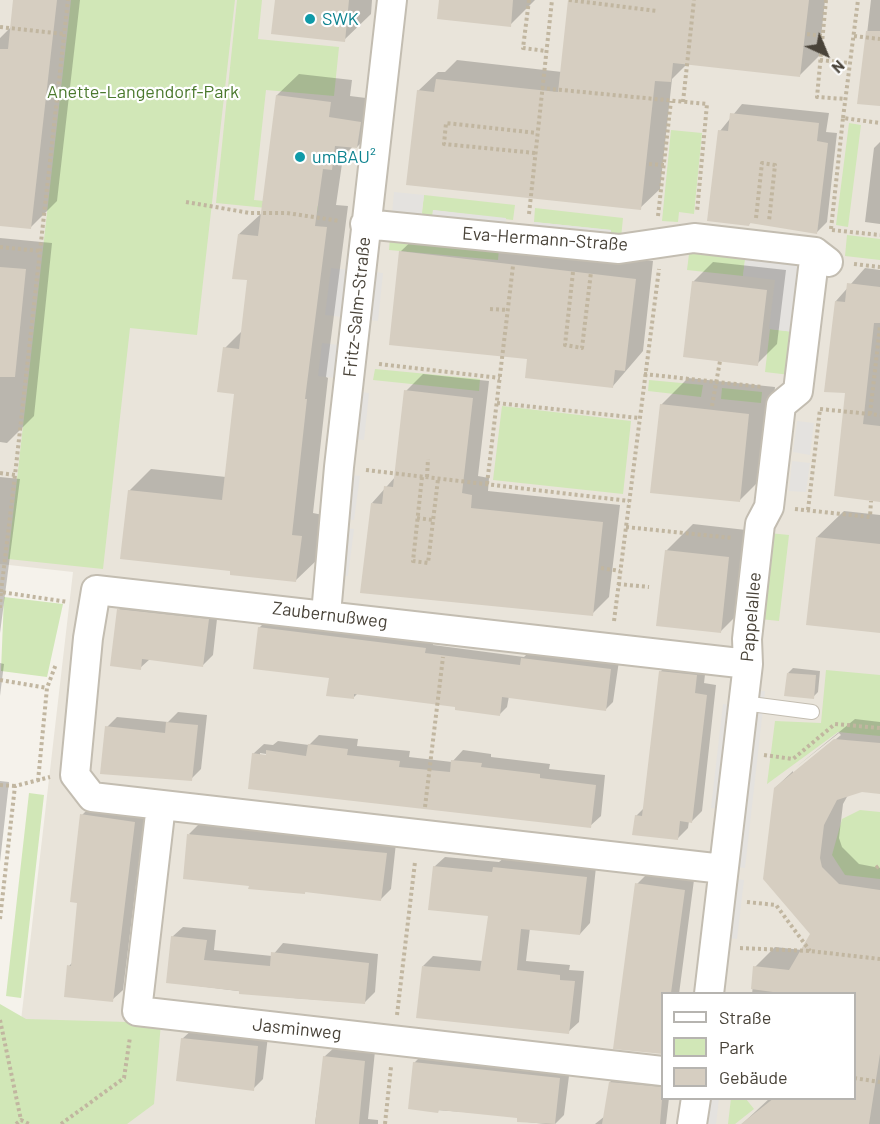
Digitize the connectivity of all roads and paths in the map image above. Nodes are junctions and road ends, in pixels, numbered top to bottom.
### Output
1 (68, 0) edge
2 (392, 0) edge
3 (529, 0) edge
4 (552, 0) edge
5 (568, 0) edge
6 (694, 0) edge
7 (826, 0) edge
8 (858, 0) edge
9 (657, 11) dead end
10 (0, 27) edge
11 (64, 34) junction
12 (807, 34) dead end
13 (822, 36) junction
14 (854, 36) dead end
15 (880, 39) edge
16 (546, 51) junction
17 (820, 60) junction
18 (850, 63) junction
19 (541, 88) junction
20 (845, 99) junction
21 (671, 101) junction
22 (683, 102) junction
23 (843, 118) junction
24 (880, 123) edge
25 (537, 133) junction
26 (535, 153) junction
27 (649, 164) dead end
28 (664, 165) junction
29 (186, 202) dead end
30 (365, 224) junction
31 (880, 235) edge
32 (694, 238) junction
33 (521, 239) junction
34 (658, 243) junction
35 (585, 246) junction
36 (760, 246) junction
37 (0, 247) edge
38 (825, 248) junction
39 (40, 251) junction
40 (490, 309) dead end
41 (508, 310) junction
42 (880, 326) edge
43 (720, 361) dead end
44 (351, 362) junction
45 (644, 374) junction
46 (500, 378) junction
47 (716, 381) junction
48 (789, 398) junction
49 (497, 403) junction
50 (712, 406) dead end
51 (820, 409) junction
52 (870, 414) junction
53 (880, 415) edge
54 (639, 417) junction
55 (428, 459) dead end
56 (339, 467) junction
57 (0, 473) edge
58 (15, 475) junction
59 (424, 477) junction
60 (438, 478) junction
61 (487, 484) junction
62 (629, 501) junction
63 (872, 501) dead end
64 (769, 507) junction
65 (808, 510) junction
66 (417, 518) junction
67 (433, 520) dead end
68 (626, 527) junction
69 (758, 541) junction
70 (601, 568) dead end
71 (620, 571) junction
72 (618, 584) junction
73 (649, 587) dead end
74 (1, 592) edge
75 (72, 603) dead end
76 (0, 608) edge
77 (326, 614) junction
78 (446, 629) junction
79 (611, 649) junction
80 (59, 657) dead end
81 (748, 664) junction
82 (0, 680) edge
83 (47, 688) junction
84 (743, 703) junction
85 (812, 712) dead end
86 (880, 728) edge
87 (737, 752) junction
88 (75, 775) junction
89 (38, 781) junction
90 (0, 785) edge
91 (15, 786) junction
92 (161, 805) junction
93 (420, 835) junction
94 (723, 869) junction
95 (747, 902) dead end
96 (0, 919) edge
97 (714, 945) junction
98 (810, 951) junction
99 (880, 959) edge
100 (709, 992) edge
101 (137, 1011) junction
102 (0, 1020) edge
103 (394, 1040) junction
104 (661, 1071) edge
105 (856, 1078) edge
106 (880, 1082) edge
107 (696, 1100) edge
108 (21, 1120) junction
109 (16, 1124) edge
110 (29, 1124) edge
111 (61, 1124) edge
112 (385, 1124) edge
113 (692, 1124) edge

1 - 11 path
2 - 30 street, Fritz-Salm-Straße
3 - 16 path
4 - 16 path
5 - 9 path
6 - 22 path
7 - 13 path
8 - 18 path
10 - 11 path
11 - 39 path
12 - 13 path
13 - 17 path
14 - 15 path
16 - 19 path
17 - 18 path
17 - 20 path
18 - 20 path
19 - 21 path
19 - 25 path
20 - 23 path
21 - 22 path
21 - 28 path
22 - 32 path
23 - 24 path
23 - 38 path
25 - 26 path
25 - 26 path
26 - 33 path
27 - 28 path
28 - 34 path
29 - 30 path
30 - 33 street, Eva-Hermann-Straße
30 - 44 street, Fritz-Salm-Straße
31 - 38 path
32 - 34 street, Eva-Hermann-Straße
32 - 36 street, Eva-Hermann-Straße
33 - 35 street, Eva-Hermann-Straße
33 - 41 path
34 - 35 street, Eva-Hermann-Straße
34 - 45 path
35 - 35 path
36 - 36 path
36 - 38 street, Eva-Hermann-Straße
37 - 39 path
38 - 48 street, Pappelallee
39 - 58 path
40 - 41 path
41 - 46 path
42 - 52 path
43 - 47 path
44 - 46 path
44 - 56 street, Fritz-Salm-Straße
45 - 47 path
45 - 54 path
46 - 49 path
47 - 48 path
47 - 50 path
48 - 51 path
48 - 64 street, Pappelallee
49 - 54 path
49 - 61 path
51 - 52 path
51 - 65 path
52 - 53 path
54 - 62 path
55 - 59 path
56 - 59 path
56 - 77 street, Fritz-Salm-Straße
57 - 58 path
58 - 74 path
59 - 60 path
59 - 66 path
60 - 61 path
60 - 66 path
61 - 62 path
62 - 68 path
63 - 65 path
64 - 65 path
64 - 69 street, Pappelallee
66 - 67 path
68 - 69 path
68 - 71 path
69 - 81 street, Pappelallee
70 - 71 path
71 - 72 path
72 - 73 path
72 - 79 path
74 - 75 path
74 - 76 path
77 - 78 street, Zaubernußweg
77 - 88 street, Zaubernußweg
78 - 79 street, Zaubernußweg
78 - 93 path
79 - 81 street, Zaubernußweg
80 - 83 path
81 - 84 street, Pappelallee
82 - 83 path
83 - 89 path
84 - 85 lane
84 - 87 street, Pappelallee
86 - 87 path
87 - 94 street, Pappelallee
88 - 89 path
88 - 92 street
89 - 91 path
90 - 91 path
91 - 96 path
92 - 93 street
92 - 101 street
93 - 94 street
93 - 103 path
94 - 97 street, Pappelallee
95 - 98 path
97 - 98 path
97 - 100 street, Pappelallee
98 - 99 path
101 - 103 street, Jasminweg
101 - 111 path
102 - 108 path
103 - 104 street, Jasminweg
103 - 112 path
105 - 106 path
107 - 113 street
108 - 109 path
108 - 110 path

